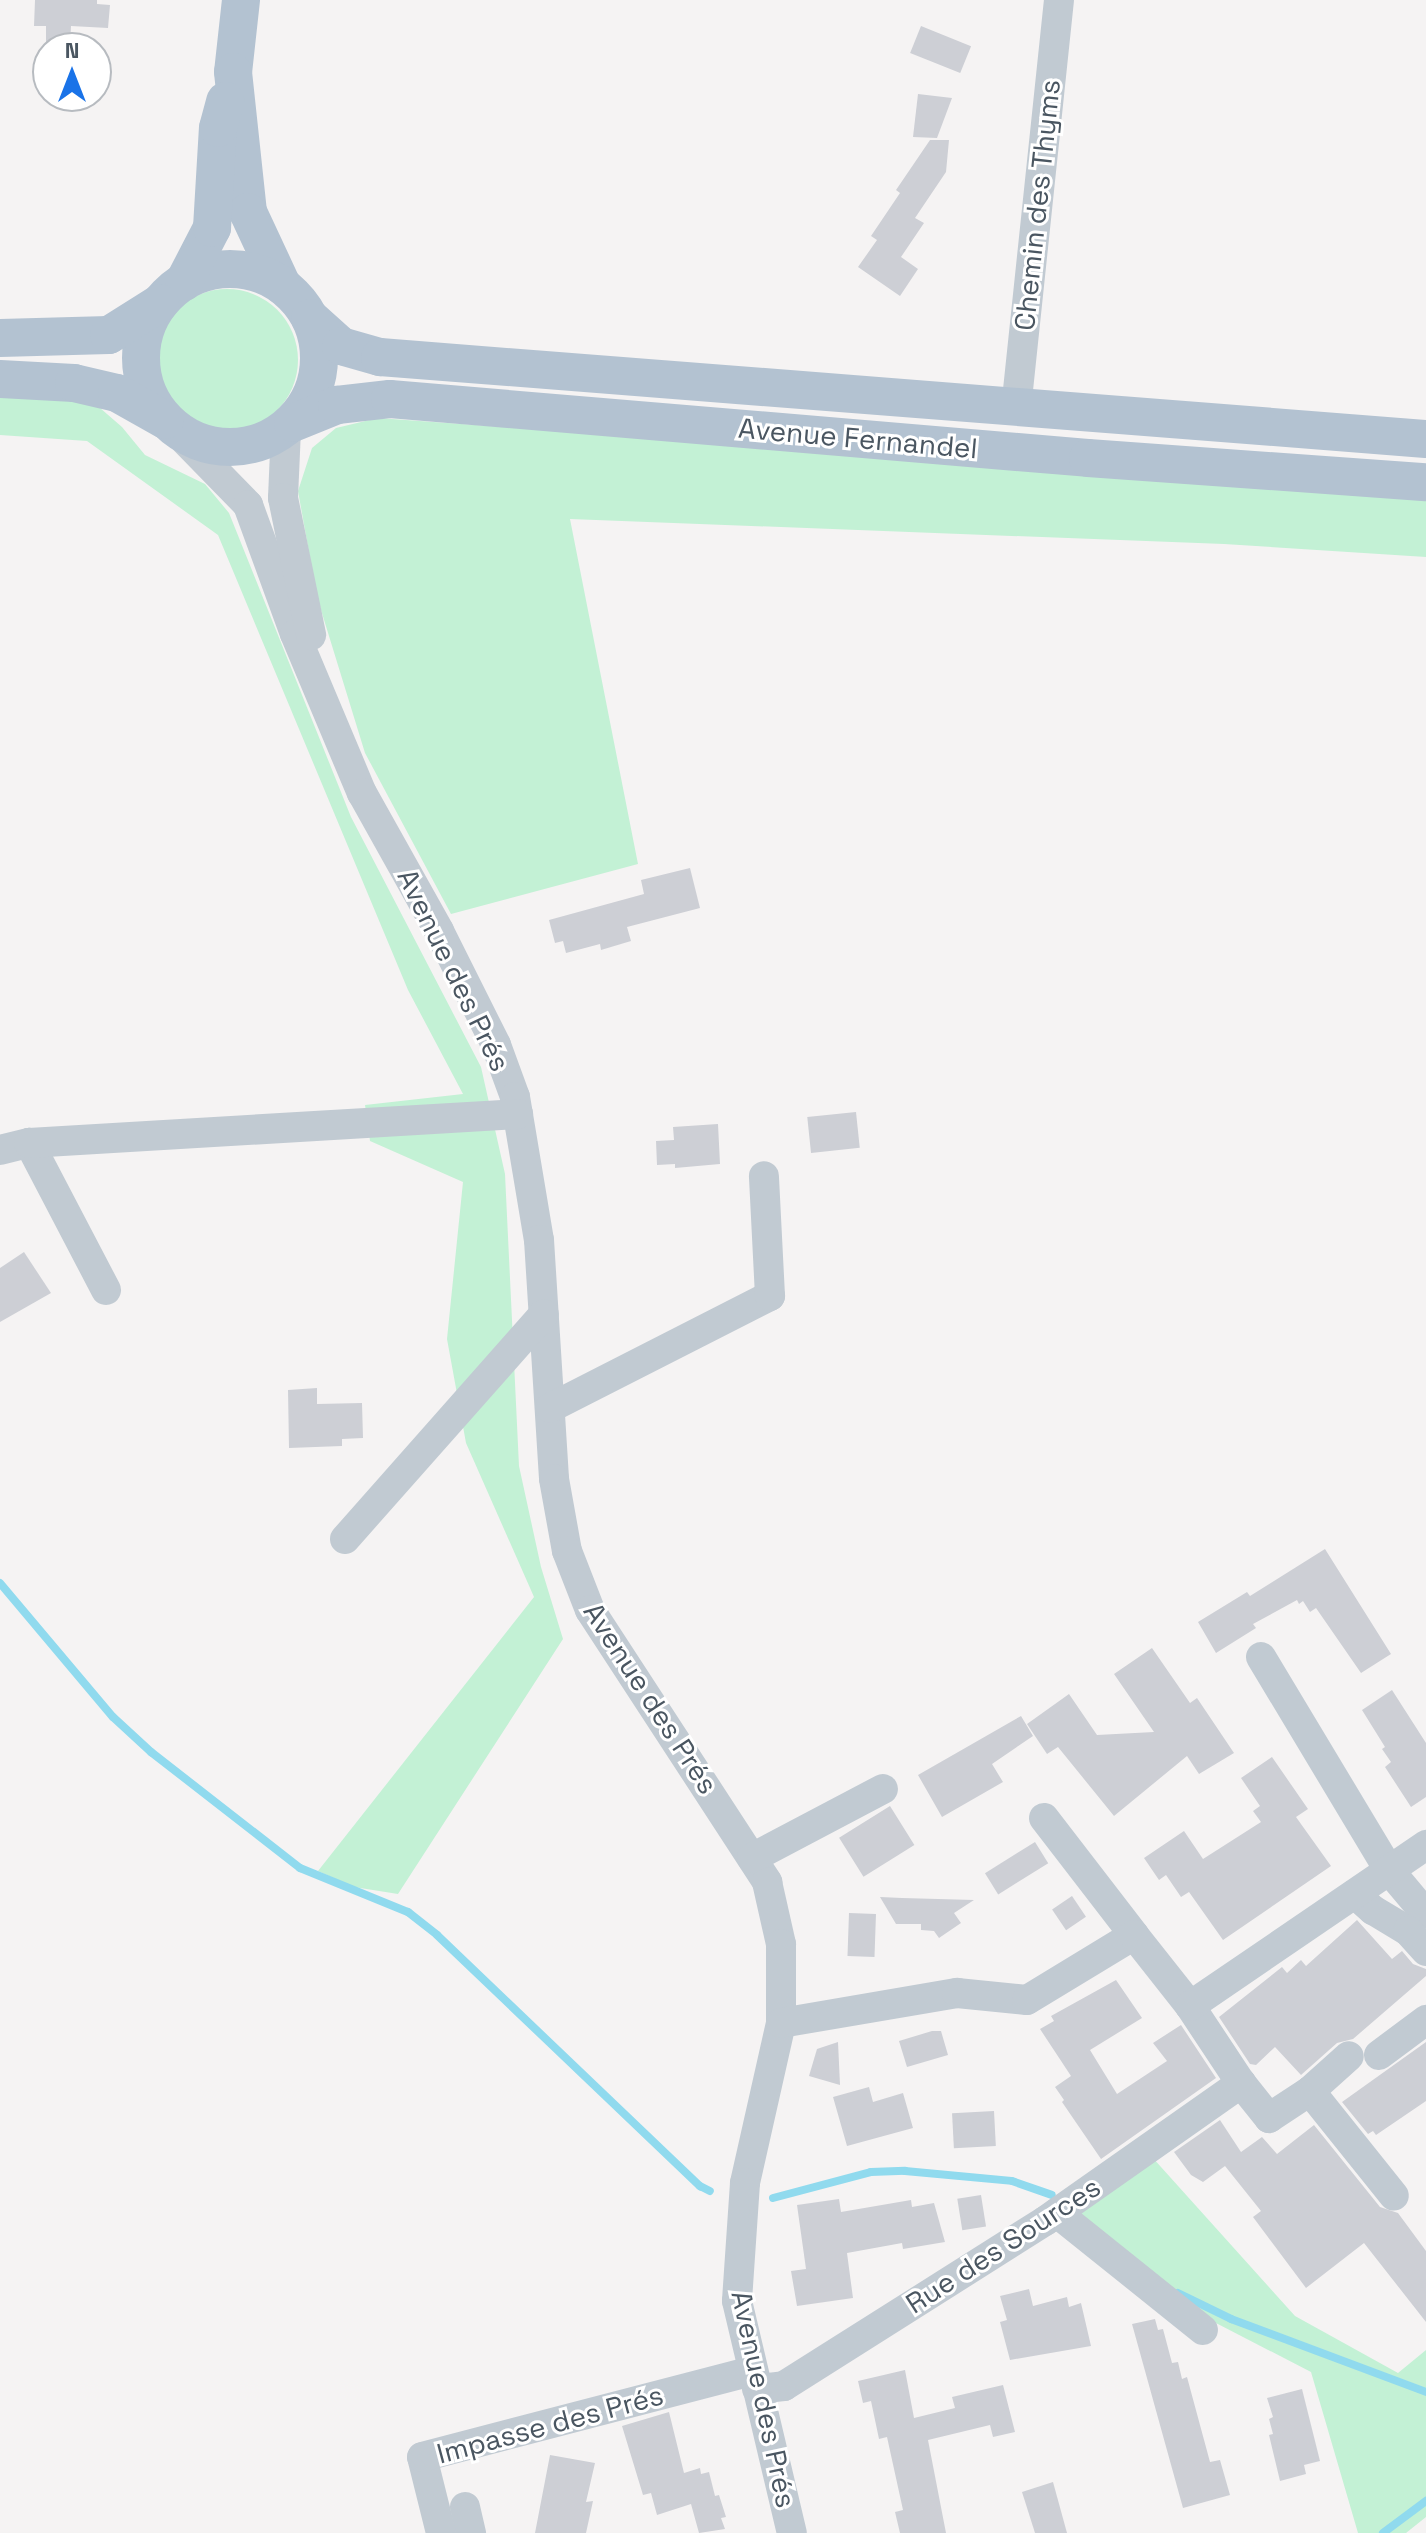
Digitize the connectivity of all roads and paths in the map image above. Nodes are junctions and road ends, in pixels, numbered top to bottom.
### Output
1 (241, 0) edge
2 (1059, 0) edge
3 (233, 72) junction
4 (282, 285) junction
5 (172, 292) junction
6 (310, 318) junction
7 (0, 338) edge
8 (0, 379) edge
9 (1016, 409) junction
10 (169, 424) junction
11 (290, 426) junction
12 (1426, 439) edge
13 (1426, 482) edge
14 (321, 697) junction
15 (518, 1114) junction
16 (14, 1146) edge
17 (764, 1176) dead end
18 (106, 1290) dead end
19 (544, 1314) junction
20 (550, 1408) junction
21 (345, 1539) dead end
22 (1261, 1657) dead end
23 (883, 1789) dead end
24 (1044, 1818) dead end
25 (1426, 1845) edge
26 (752, 1858) junction
27 (1389, 1870) junction
28 (1355, 1894) junction
29 (1426, 1914) edge
30 (1134, 1935) junction
31 (1426, 1951) edge
32 (1190, 2006) junction
33 (1426, 2020) edge
34 (781, 2023) junction
35 (1241, 2083) junction
36 (1310, 2091) junction
37 (1394, 2196) dead end
38 (1057, 2213) junction
39 (1203, 2330) dead end
40 (755, 2380) junction
41 (441, 2533) edge
42 (792, 2533) edge

1 - 3 main road
2 - 9 street, Chemin des Thyms
3 - 4 main road
3 - 5 main road
4 - 5 main road
4 - 6 main road
5 - 7 main road
5 - 10 main road
6 - 9 main road, Avenue Fernandel
6 - 11 main road
8 - 10 main road
9 - 12 main road, Avenue Fernandel
10 - 11 main road
10 - 14 street, Avenue des Prés
11 - 13 main road, Avenue Fernandel
11 - 14 street, Avenue des Prés
14 - 15 street, Avenue des Prés
15 - 16 street
15 - 19 street, Avenue des Prés
16 - 18 street
17 - 20 street
19 - 20 street, Avenue des Prés
19 - 21 street
20 - 26 street, Avenue des Prés
22 - 27 street
23 - 26 street
24 - 30 street
25 - 27 street
26 - 34 street, Avenue des Prés
27 - 28 street
27 - 29 street
28 - 31 street
28 - 32 street
30 - 32 street
30 - 34 street
32 - 35 street
33 - 36 street
34 - 40 street, Avenue des Prés
35 - 36 street
35 - 38 street, Rue des Sources
36 - 37 street
38 - 39 street
38 - 40 street, Rue des Sources
40 - 41 street, Impasse des Prés
40 - 42 street, Avenue des Prés

